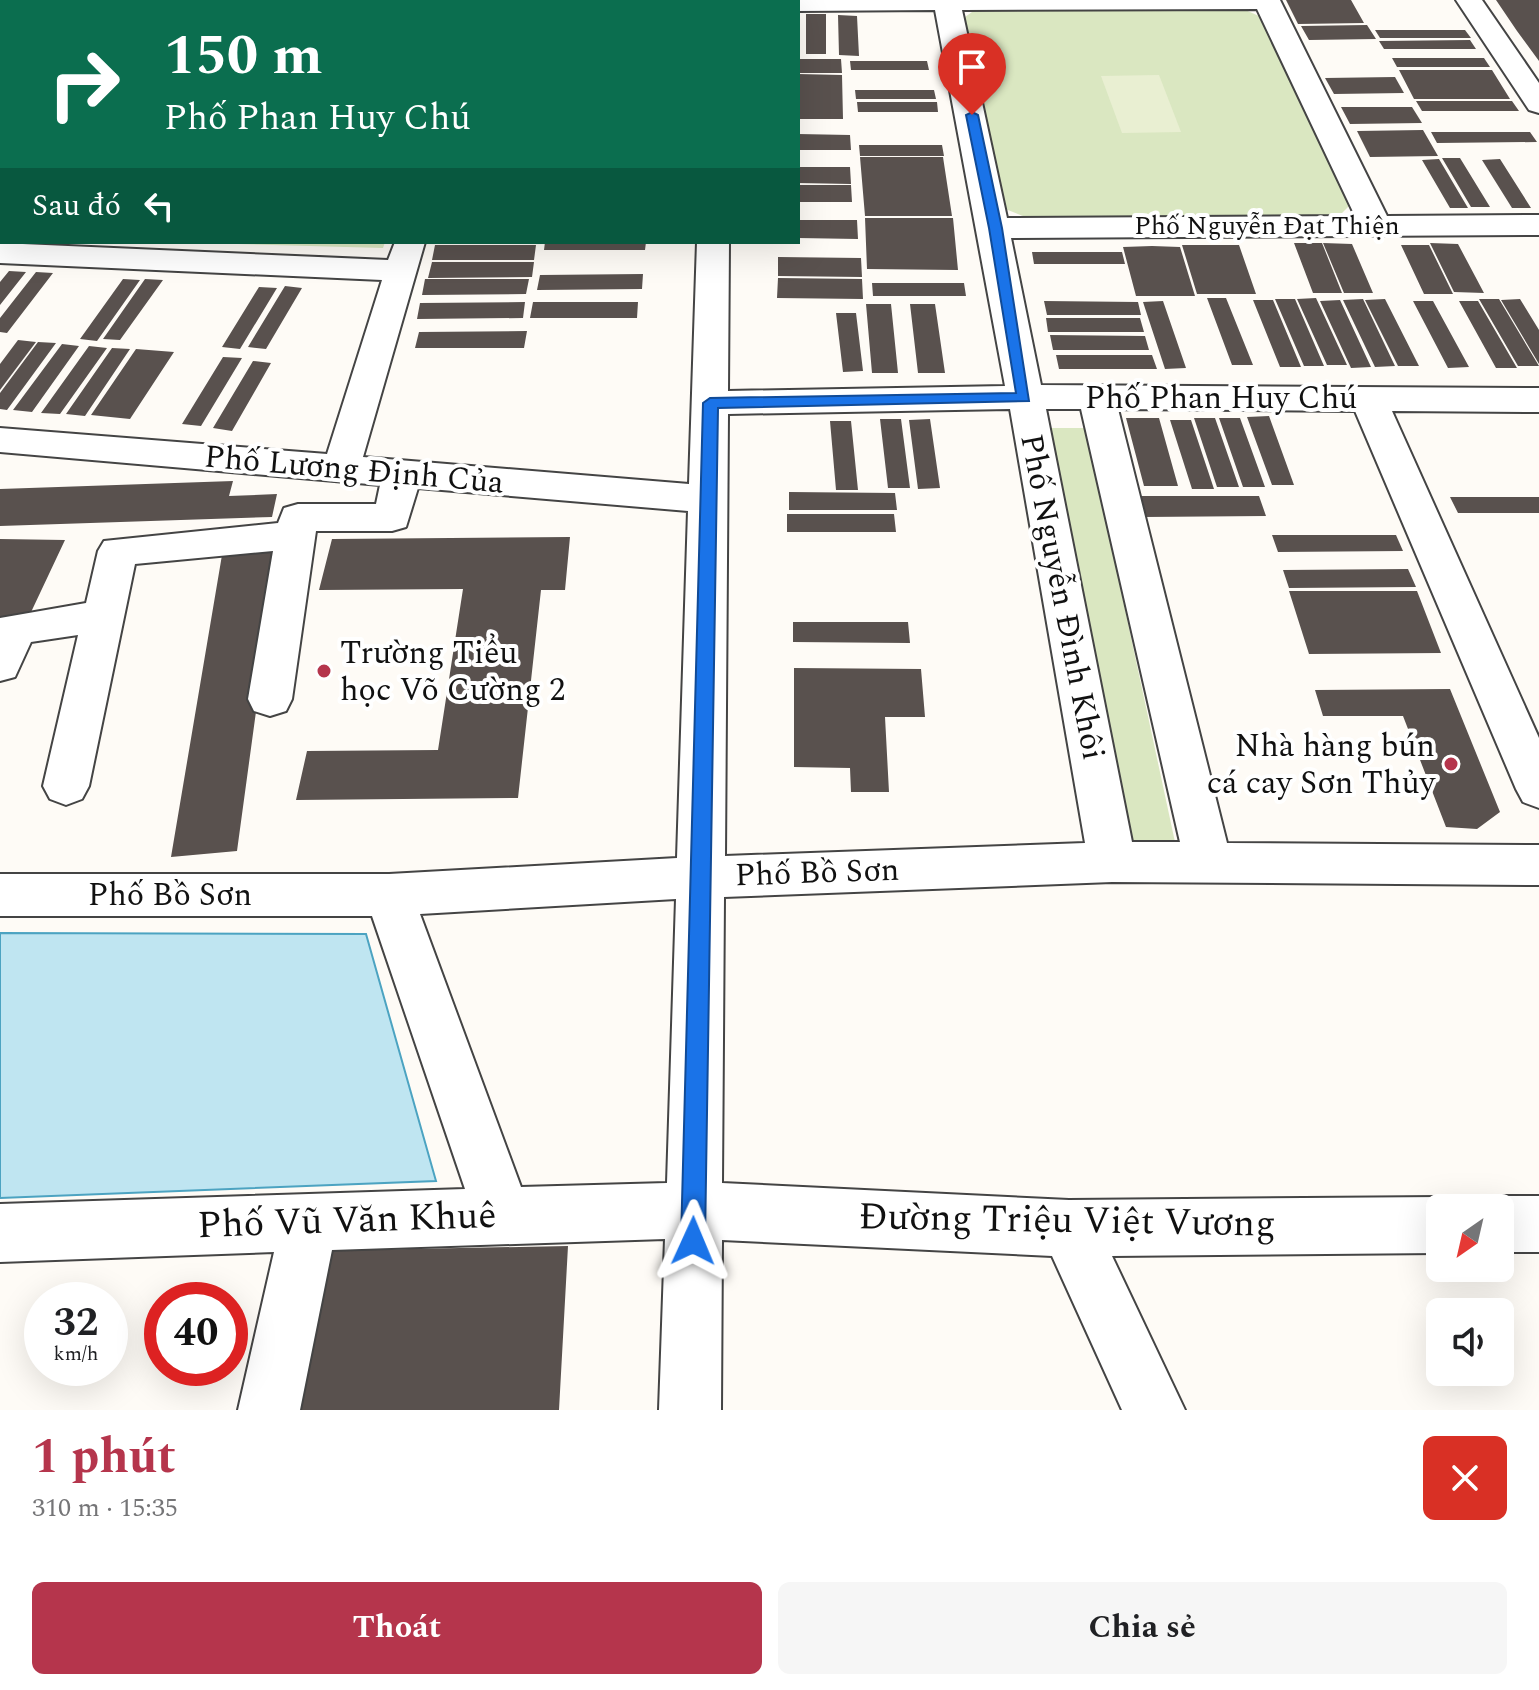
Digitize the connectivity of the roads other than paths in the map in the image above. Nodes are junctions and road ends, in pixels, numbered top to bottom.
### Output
1 (1469, 0) edge
2 (1266, 1) edge
3 (947, 2) junction
4 (800, 3) edge
5 (1539, 104) edge
6 (1375, 225) junction
7 (1539, 225) edge
8 (996, 228) junction
9 (713, 244) edge
10 (40, 249) edge
11 (0, 253) edge
12 (406, 256) edge
13 (1024, 397) junction
14 (1368, 398) junction
15 (1097, 399) junction
16 (1539, 400) edge
17 (710, 403) junction
18 (0, 440) edge
19 (341, 469) junction
20 (402, 474) junction
21 (709, 499) junction
22 (295, 535) junction
23 (104, 616) junction
24 (0, 665) edge
25 (270, 699) dead end
26 (66, 786) dead end
27 (1539, 789) edge
28 (1208, 861) junction
29 (1112, 862) junction
30 (1539, 865) edge
31 (702, 877) junction
32 (0, 895) edge
33 (389, 895) junction
34 (693, 1210) junction
35 (503, 1216) junction
36 (309, 1222) junction
37 (1514, 1224) edge
38 (1539, 1224) edge
39 (1426, 1225) edge
40 (1069, 1228) junction
41 (0, 1233) edge
42 (269, 1410) edge
43 (690, 1410) edge
44 (1154, 1410) edge

1 - 5 street
2 - 3 street
2 - 6 street
3 - 4 street
3 - 8 street, Phố Nguyễn Đình Khôi
6 - 7 street, Phố Nguyễn Đạt Thiện
6 - 8 street, Phố Nguyễn Đạt Thiện
8 - 13 street, Phố Nguyễn Đình Khôi
9 - 17 street
10 - 11 street
10 - 12 street
12 - 19 street
13 - 15 street, Phố Phan Huy Chú
13 - 17 street, Phố Phan Huy Chú
13 - 29 street, Phố Nguyễn Đình Khôi
14 - 15 street, Phố Phan Huy Chú
14 - 16 street, Phố Phan Huy Chú
14 - 27 street
15 - 28 street
17 - 21 street
18 - 19 street, Phố Lương Định Của
19 - 20 street, Phố Lương Định Của
20 - 21 street, Phố Lương Định Của
20 - 22 street
21 - 31 street
22 - 23 street
22 - 25 street
23 - 24 street
23 - 26 street
28 - 29 street, Phố Bồ Sơn
28 - 30 street, Phố Bồ Sơn
29 - 31 street, Phố Bồ Sơn
31 - 33 street, Phố Bồ Sơn
31 - 34 street
32 - 33 street, Phố Bồ Sơn
33 - 35 street
34 - 35 street, Phố Vũ Văn Khuê
34 - 40 street, Đường Triệu Việt Vương
34 - 43 street
35 - 36 street, Phố Vũ Văn Khuê
36 - 41 street, Phố Vũ Văn Khuê
36 - 42 street
37 - 38 street
39 - 40 street, Đường Triệu Việt Vương
40 - 44 street

